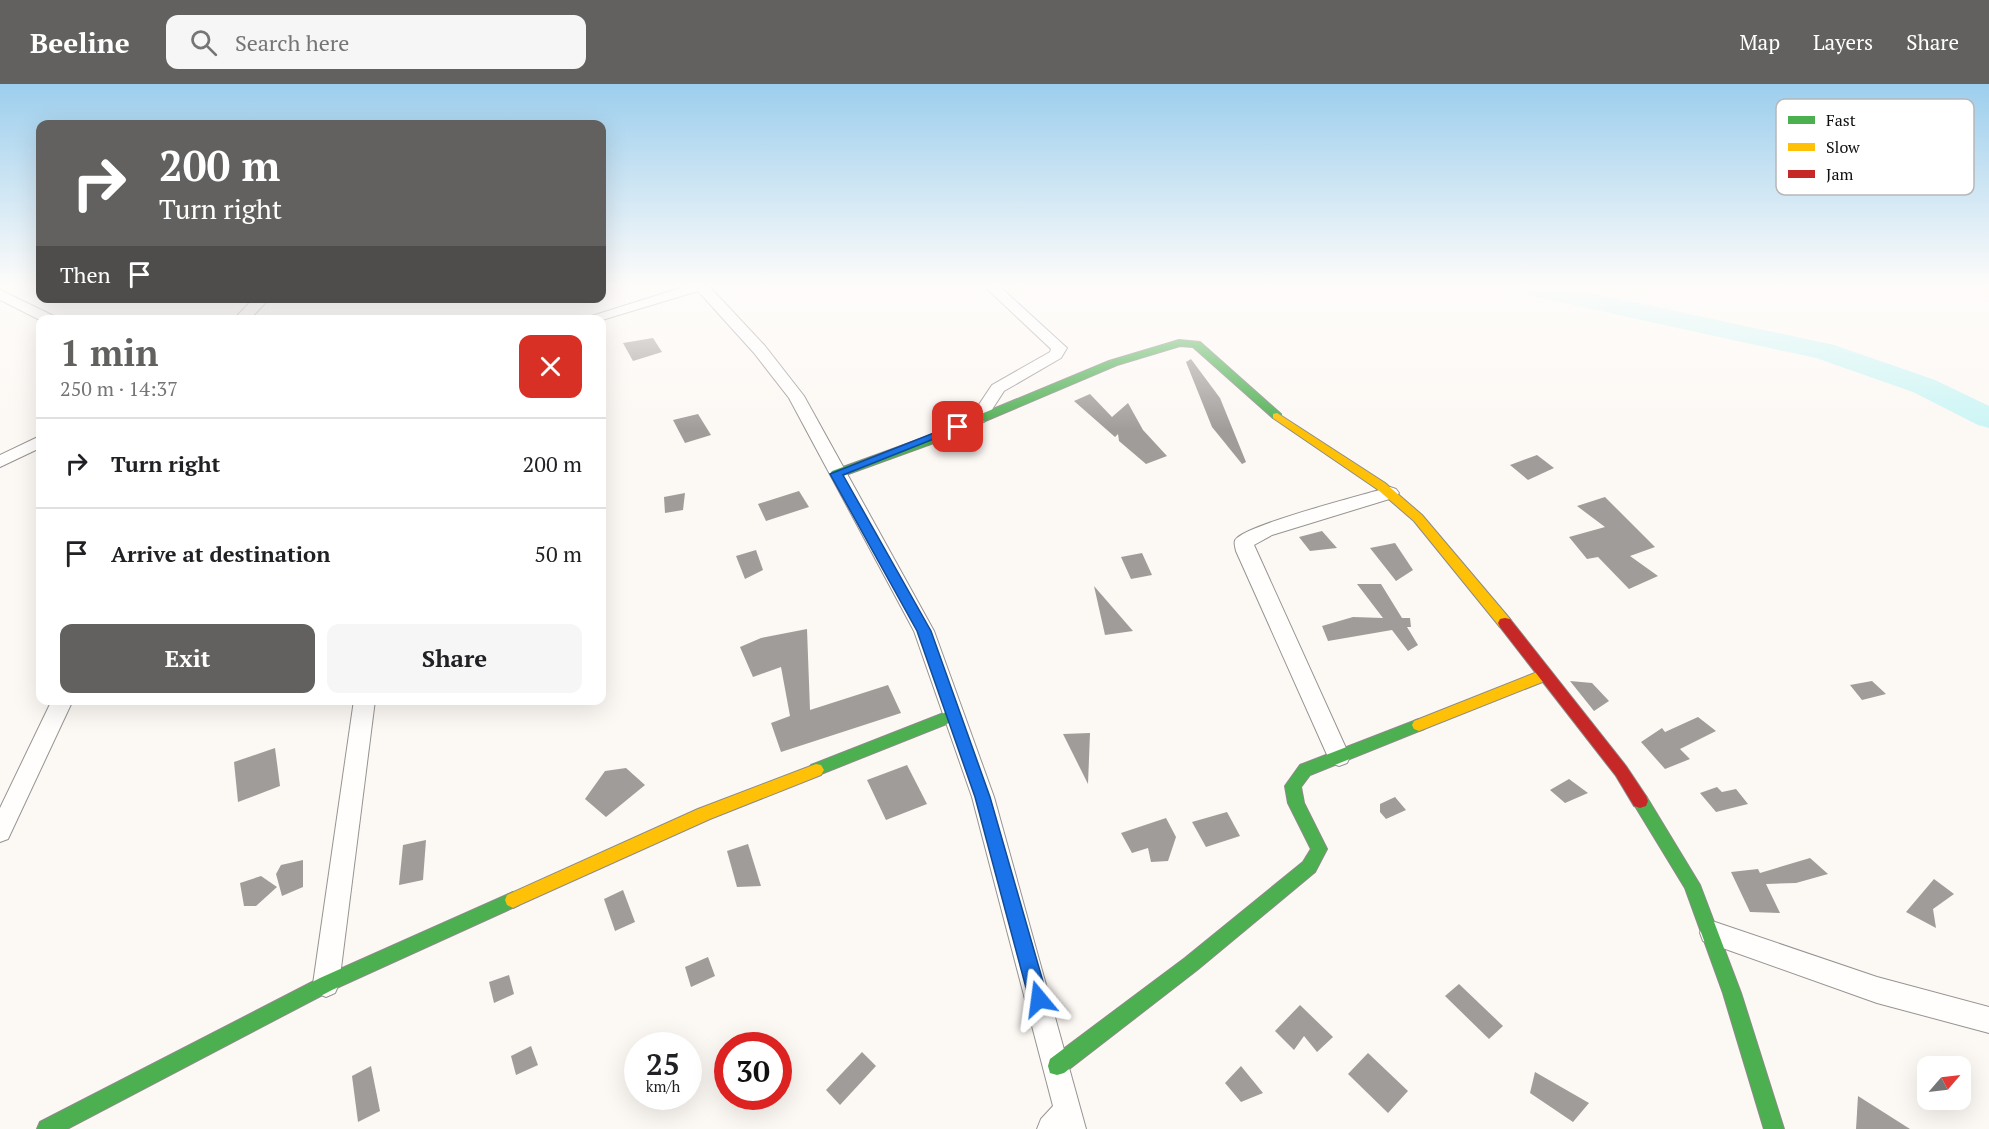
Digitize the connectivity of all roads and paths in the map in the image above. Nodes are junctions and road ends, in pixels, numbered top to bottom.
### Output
1 (744, 334) edge
2 (1043, 334) edge
3 (978, 418) junction
4 (36, 443) edge
5 (0, 462) edge
6 (836, 474) junction
7 (1390, 493) junction
8 (1545, 675) junction
9 (61, 705) edge
10 (364, 705) edge
11 (954, 715) junction
12 (1339, 757) junction
13 (0, 832) edge
14 (1712, 933) junction
15 (326, 984) junction
16 (1989, 1020) edge
17 (1057, 1066) junction
18 (1063, 1123) edge
19 (47, 1129) edge
20 (1774, 1129) edge

1 - 6 street
2 - 3 street
3 - 6 street
3 - 7 street
4 - 5 street
6 - 11 street
7 - 8 street
7 - 12 street
8 - 12 street
8 - 14 street
9 - 13 street
10 - 15 street
11 - 15 street
11 - 17 street
12 - 17 street
14 - 16 street
14 - 20 street
15 - 19 street
17 - 18 street

